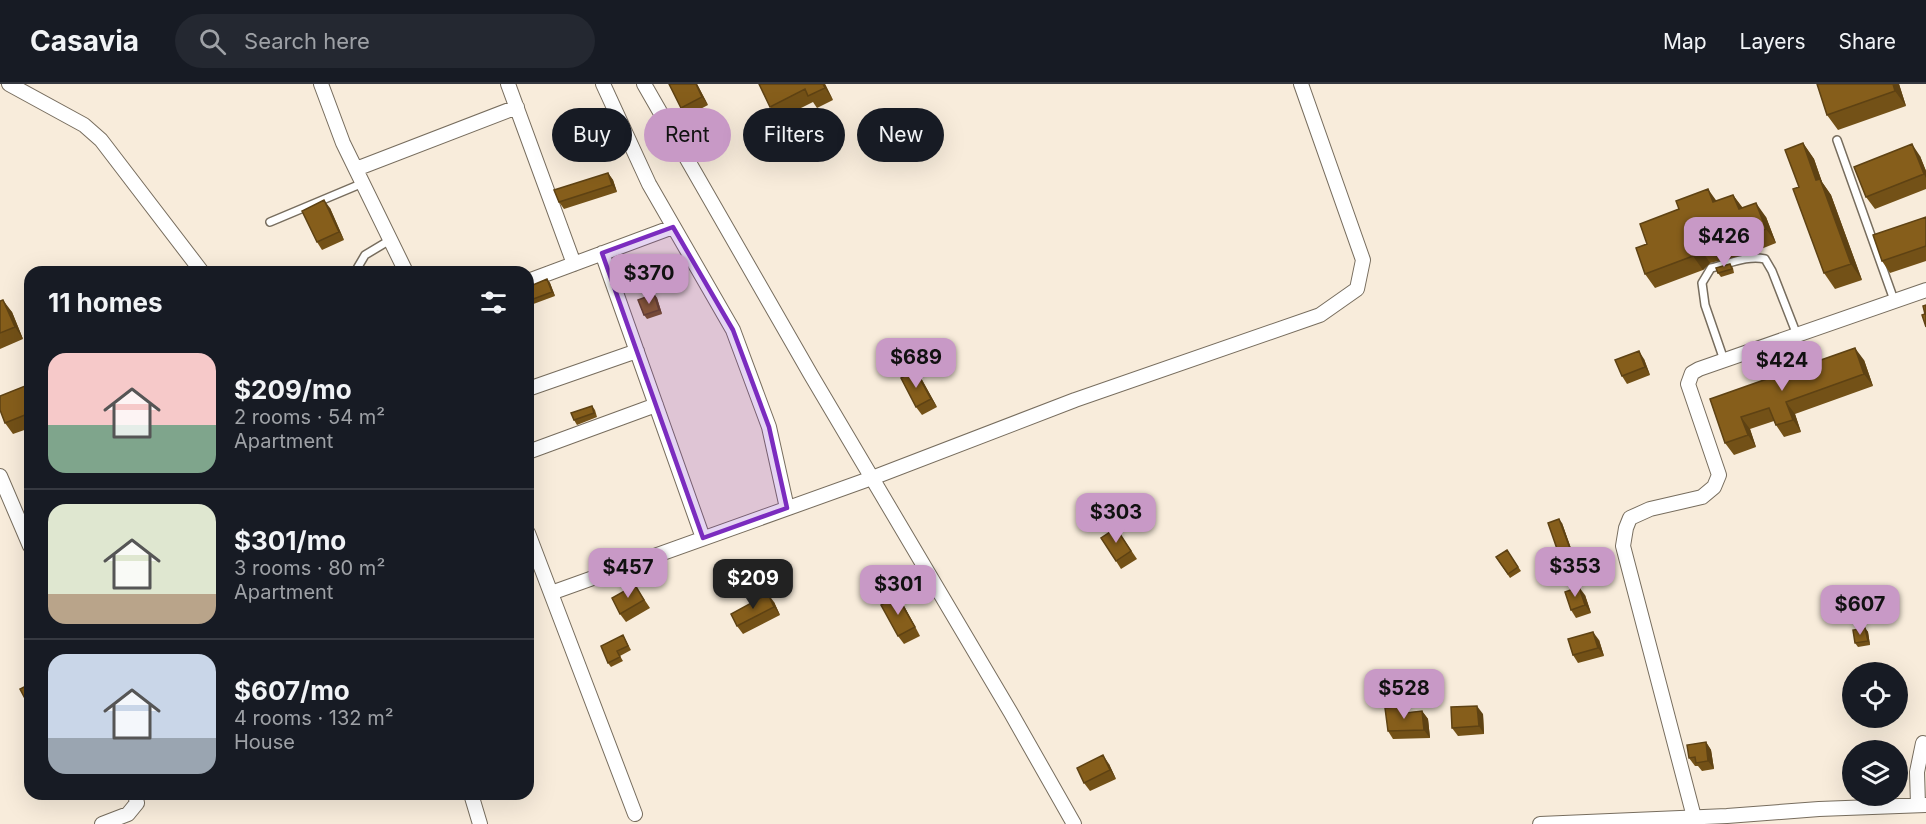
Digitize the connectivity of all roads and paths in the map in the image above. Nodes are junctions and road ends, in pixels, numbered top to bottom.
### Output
1 (9, 84) edge
2 (321, 84) edge
3 (508, 84) edge
4 (603, 84) edge
5 (645, 84) edge
6 (1301, 84) edge
7 (516, 107) junction
8 (1838, 140) dead end
9 (356, 169) junction
10 (363, 183) junction
11 (270, 222) dead end
12 (673, 227) junction
13 (390, 240) junction
14 (602, 253) junction
15 (574, 264) junction
16 (197, 266) edge
17 (359, 266) edge
18 (403, 266) edge
19 (534, 279) edge
20 (1926, 290) edge
21 (1894, 300) junction
22 (1797, 335) junction
23 (637, 351) junction
24 (1724, 360) junction
25 (534, 387) edge
26 (656, 405) junction
27 (534, 450) edge
28 (872, 478) junction
29 (1, 480) edge
30 (787, 508) junction
31 (24, 532) edge
32 (703, 538) junction
33 (534, 549) edge
34 (551, 593) junction
35 (1923, 743) dead end
36 (136, 800) edge
37 (473, 800) edge
38 (1922, 805) edge
39 (635, 814) dead end
40 (1694, 818) junction
41 (102, 824) edge
42 (480, 824) edge
43 (1074, 824) edge
44 (1540, 824) edge

1 - 16 street
2 - 9 street
3 - 7 street
4 - 12 street
5 - 28 street
6 - 28 street
7 - 9 street
7 - 15 street
8 - 21 lane
9 - 10 street
10 - 11 lane
10 - 13 street
12 - 14 street
12 - 30 street
13 - 17 lane
13 - 18 street
14 - 15 street
14 - 23 street
15 - 19 street
20 - 21 street
21 - 22 street
22 - 24 street
22 - 24 lane
23 - 25 street
23 - 26 street
24 - 40 street
26 - 27 street
26 - 32 street
28 - 30 street
28 - 43 street
29 - 31 street
30 - 32 street
32 - 34 street
33 - 34 street
34 - 39 street
35 - 38 street
36 - 41 street
37 - 42 street
38 - 40 street
40 - 44 street

